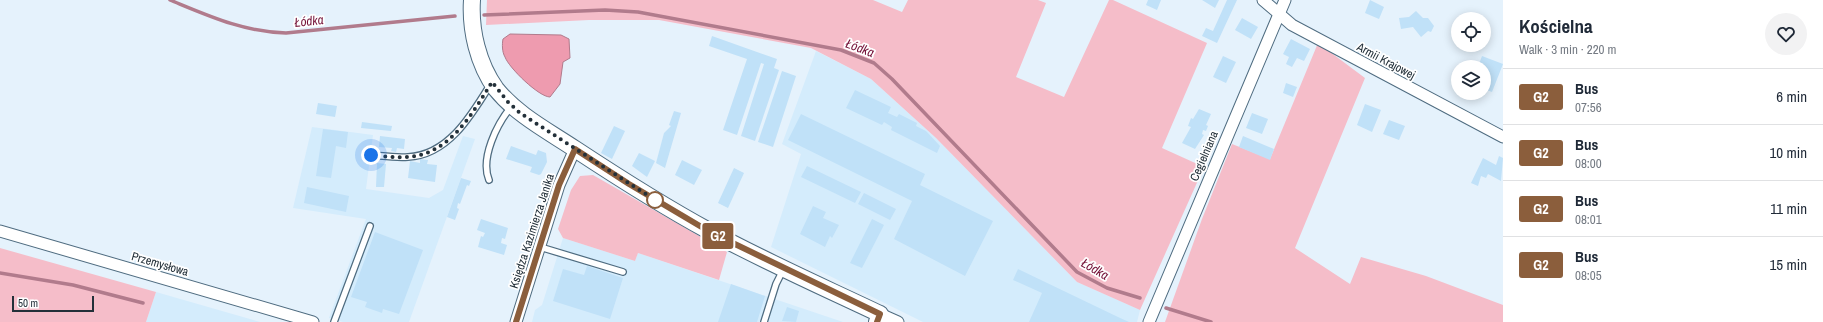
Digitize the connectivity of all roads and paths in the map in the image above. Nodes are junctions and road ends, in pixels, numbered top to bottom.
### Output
1 (472, 0) edge
2 (1263, 0) edge
3 (1285, 0) edge
4 (1279, 13) junction
5 (492, 82) junction
6 (512, 106) junction
7 (1503, 137) edge
8 (575, 149) junction
9 (371, 155) dead end
10 (489, 180) dead end
11 (370, 226) dead end
12 (0, 231) edge
13 (540, 247) junction
14 (784, 268) junction
15 (623, 272) dead end
16 (878, 318) edge
17 (312, 322) edge
18 (334, 322) edge
19 (516, 322) edge
20 (764, 322) edge
21 (898, 322) edge
22 (1149, 322) edge

1 - 5 street
2 - 4 street, Armii Krajowej
3 - 4 street, Cegielniana
4 - 7 street, Armii Krajowej
4 - 22 street, Cegielniana
5 - 6 street
5 - 9 lane
6 - 8 street
6 - 10 lane
8 - 13 street, Księdza Kazimierza Janika
8 - 14 street
11 - 18 lane
12 - 17 street, Przemysłowa
13 - 15 lane
13 - 19 street, Księdza Kazimierza Janika
14 - 16 street
14 - 20 lane
16 - 21 street

